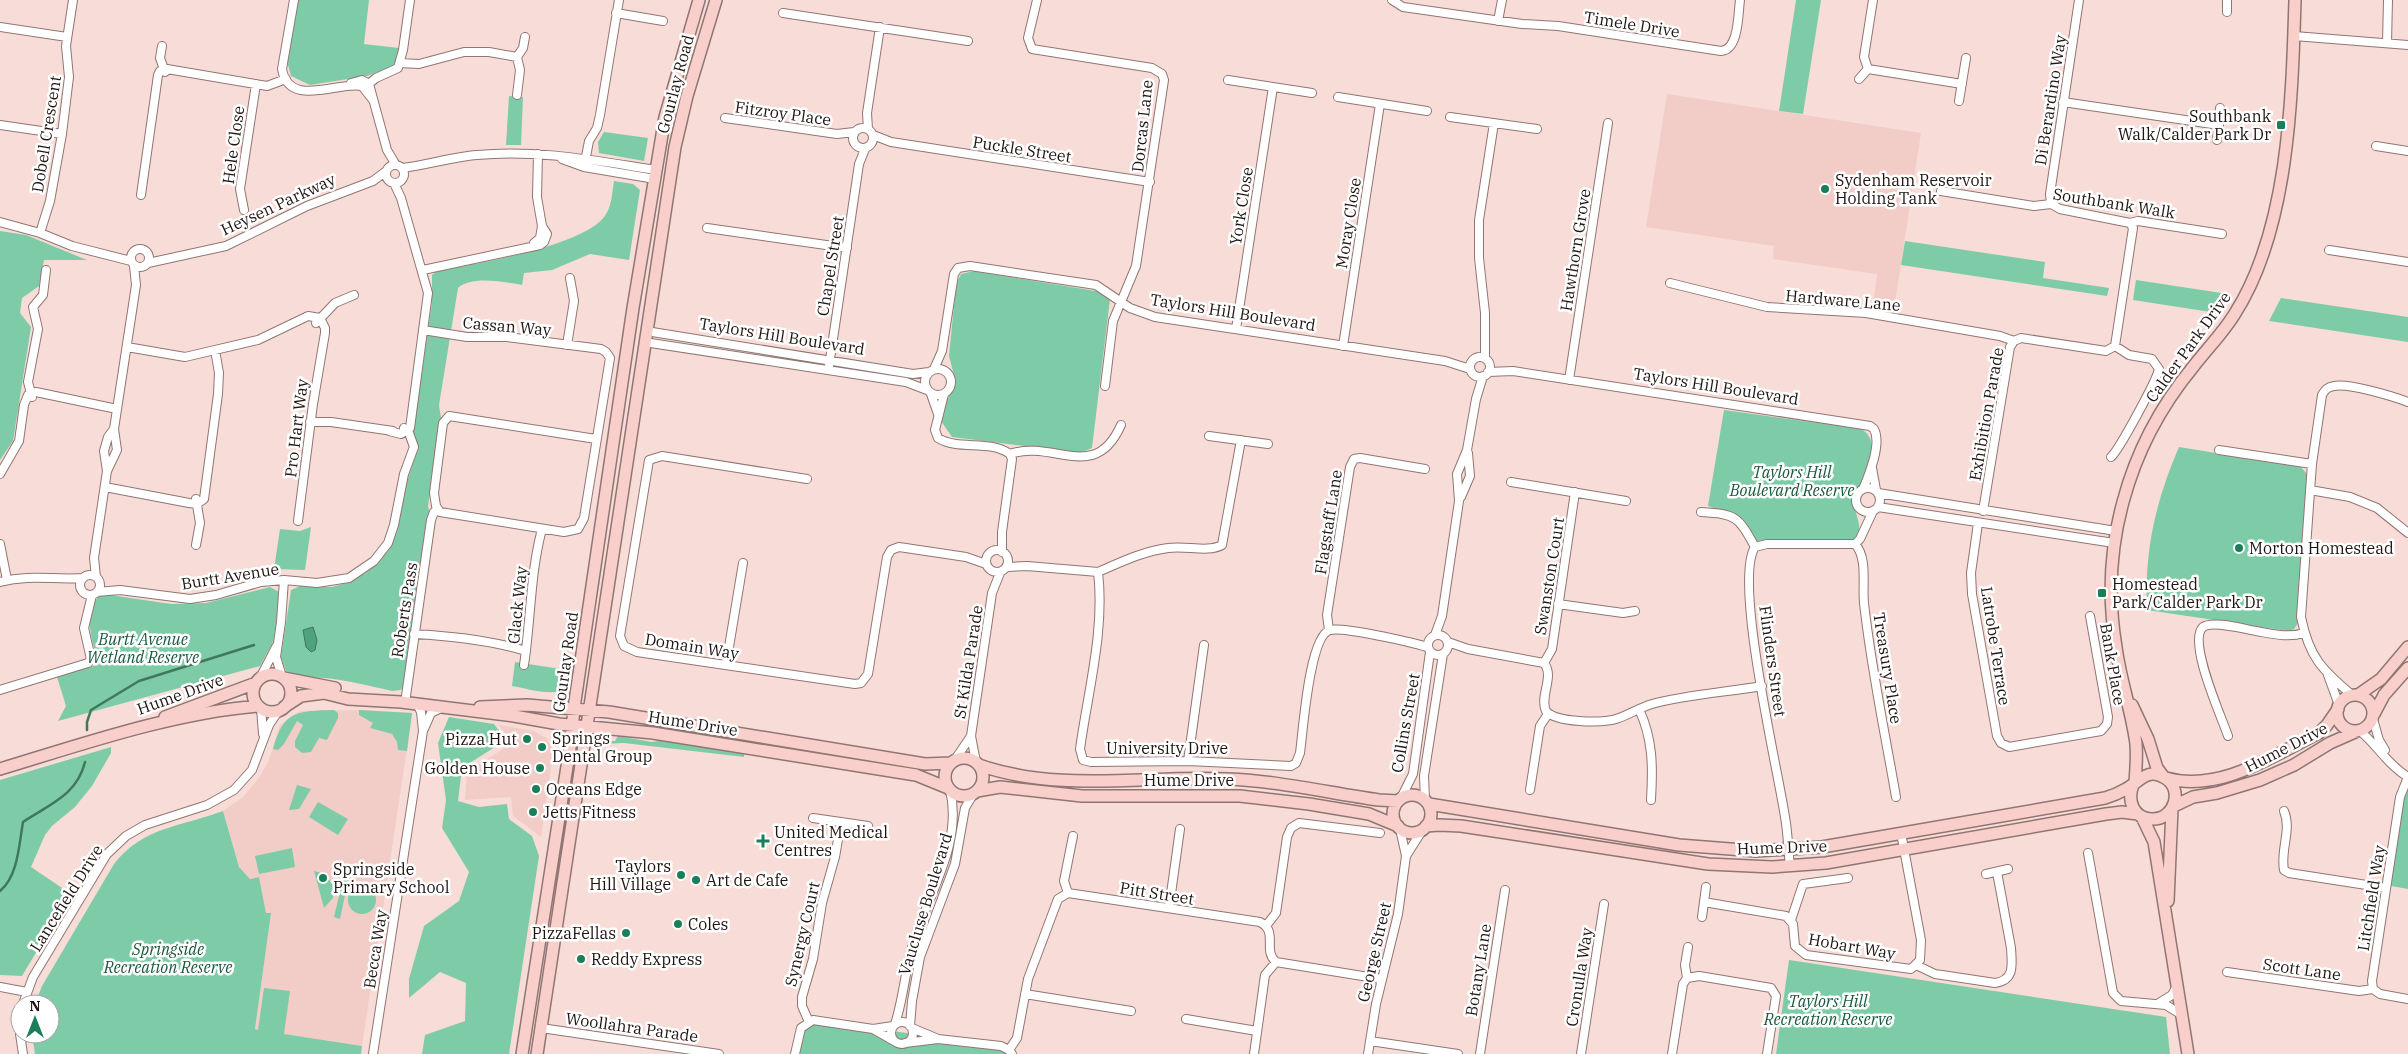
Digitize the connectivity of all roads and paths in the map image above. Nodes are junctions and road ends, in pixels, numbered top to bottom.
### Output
1 (73, 0) edge
2 (289, 0) edge
3 (294, 0) edge
4 (410, 0) edge
5 (619, 0) edge
6 (699, 0) edge
7 (716, 0) edge
8 (1037, 0) edge
9 (1392, 0) edge
10 (1502, 0) edge
11 (1740, 0) edge
12 (1873, 0) edge
13 (2079, 0) edge
14 (2227, 0) edge
15 (2295, 0) edge
16 (2388, 0) edge
17 (291, 10) junction
18 (2227, 12) dead end
19 (616, 13) junction
20 (783, 13) dead end
21 (663, 21) dead end
22 (1498, 21) junction
23 (0, 27) edge
24 (880, 27) junction
25 (67, 37) junction
26 (525, 37) dead end
27 (2294, 38) junction
28 (968, 41) dead end
29 (2387, 43) junction
30 (162, 46) dead end
31 (2408, 46) edge
32 (517, 57) junction
33 (1966, 58) dead end
34 (400, 63) junction
35 (1868, 69) junction
36 (164, 72) junction
37 (286, 79) junction
38 (1859, 79) dead end
39 (1228, 80) dead end
40 (256, 84) junction
41 (1962, 84) junction
42 (367, 86) junction
43 (1273, 87) junction
44 (1312, 93) dead end
45 (517, 95) dead end
46 (1338, 98) dead end
47 (1959, 101) dead end
48 (2063, 102) junction
49 (1380, 104) junction
50 (2220, 108) dead end
51 (1427, 111) dead end
52 (867, 113) junction
53 (1450, 117) dead end
54 (725, 118) dead end
55 (1494, 123) junction
56 (1608, 124) dead end
57 (2218, 124) junction
58 (0, 125) edge
59 (1537, 129) dead end
60 (856, 130) junction
61 (870, 132) junction
62 (62, 134) junction
63 (837, 134) junction
64 (2217, 140) dead end
65 (891, 142) junction
66 (854, 144) junction
67 (2376, 146) dead end
68 (868, 147) junction
69 (2408, 151) edge
70 (538, 154) junction
71 (584, 163) junction
72 (859, 164) junction
73 (395, 174) junction
74 (655, 174) junction
75 (672, 178) junction
76 (1150, 182) junction
77 (1941, 191) dead end
78 (141, 196) dead end
79 (2051, 204) junction
80 (244, 210) dead end
81 (0, 222) edge
82 (2130, 223) junction
83 (706, 228) dead end
84 (38, 232) junction
85 (2222, 234) dead end
86 (847, 248) junction
87 (2329, 250) dead end
88 (133, 252) junction
89 (148, 254) junction
90 (110, 255) junction
91 (166, 258) junction
92 (2408, 262) edge
93 (132, 263) junction
94 (146, 265) junction
95 (46, 270) dead end
96 (422, 270) junction
97 (570, 278) dead end
98 (1670, 283) dead end
99 (136, 286) junction
100 (354, 295) dead end
101 (1121, 301) junction
102 (318, 321) junction
103 (1236, 329) junction
104 (423, 330) junction
105 (629, 334) junction
106 (645, 336) junction
107 (2014, 342) junction
108 (567, 345) junction
109 (1343, 346) junction
110 (2115, 346) junction
111 (127, 349) junction
112 (215, 350) junction
113 (942, 351) junction
114 (829, 360) junction
115 (1478, 364) junction
116 (932, 370) junction
117 (1513, 371) junction
118 (828, 372) junction
119 (946, 372) junction
120 (1486, 374) junction
121 (1569, 380) junction
122 (1105, 386) dead end
123 (929, 392) junction
124 (944, 394) junction
125 (32, 395) junction
126 (1476, 398) junction
127 (2408, 402) edge
128 (118, 407) junction
129 (938, 414) junction
130 (311, 419) junction
131 (1121, 425) dead end
132 (114, 429) junction
133 (405, 431) junction
134 (1209, 436) dead end
135 (596, 439) junction
136 (1241, 440) junction
137 (1268, 444) dead end
138 (1467, 450) junction
139 (2219, 450) dead end
140 (1010, 454) junction
141 (2111, 457) dead end
142 (2312, 464) junction
143 (1872, 468) junction
144 (1425, 469) dead end
145 (107, 471) junction
146 (0, 474) edge
147 (807, 479) dead end
148 (1511, 482) dead end
149 (104, 489) junction
150 (1863, 489) junction
151 (2310, 490) junction
152 (1576, 492) junction
153 (1877, 492) junction
154 (1459, 501) junction
155 (1626, 501) dead end
156 (197, 502) junction
157 (1875, 509) junction
158 (1862, 510) junction
159 (1983, 511) junction
160 (436, 512) junction
161 (1701, 512) dead end
162 (298, 521) dead end
163 (1978, 523) junction
164 (539, 529) junction
165 (1863, 530) junction
166 (2116, 531) junction
167 (2408, 533) edge
168 (2114, 543) junction
169 (0, 544) edge
170 (1855, 544) junction
171 (196, 545) dead end
172 (1755, 547) junction
173 (1002, 553) junction
174 (988, 555) junction
175 (966, 557) junction
176 (94, 558) junction
177 (743, 563) dead end
178 (1027, 566) junction
179 (1007, 567) junction
180 (992, 569) junction
181 (1098, 572) junction
182 (84, 577) junction
183 (60, 579) junction
184 (97, 579) junction
185 (286, 580) junction
186 (7, 581) edge
187 (82, 590) junction
188 (120, 590) junction
189 (94, 593) junction
190 (1558, 604) junction
191 (87, 610) junction
192 (1635, 611) dead end
193 (1442, 616) junction
194 (2090, 616) dead end
195 (1329, 630) junction
196 (415, 631) junction
197 (2304, 633) junction
198 (1430, 643) junction
199 (277, 645) junction
200 (1204, 645) dead end
201 (1445, 646) junction
202 (2408, 647) edge
203 (526, 648) junction
204 (1544, 663) junction
205 (524, 664) dead end
206 (726, 665) junction
207 (2408, 668) edge
208 (2328, 675) junction
209 (283, 677) junction
210 (2123, 680) junction
211 (258, 681) junction
212 (1762, 686) junction
213 (0, 690) edge
214 (2355, 695) junction
215 (406, 696) junction
216 (416, 704) junction
217 (260, 707) junction
218 (441, 707) junction
219 (2338, 707) junction
220 (574, 708) junction
221 (282, 709) junction
222 (590, 709) junction
223 (1639, 709) junction
224 (1548, 714) junction
225 (2374, 716) junction
226 (573, 724) junction
227 (588, 725) junction
228 (423, 731) junction
229 (2358, 731) junction
230 (116, 734) junction
231 (971, 736) junction
232 (2228, 736) dead end
233 (263, 739) junction
234 (2001, 743) joint
235 (1188, 761) junction
236 (952, 762) junction
237 (978, 764) junction
238 (2396, 768) junction
239 (0, 769) edge
240 (2165, 777) junction
241 (2408, 777) edge
242 (2134, 783) junction
243 (949, 789) junction
244 (1530, 790) dead end
245 (976, 792) junction
246 (1896, 797) dead end
247 (1400, 799) junction
248 (1651, 800) dead end
249 (1427, 802) junction
250 (2173, 808) junction
251 (2284, 811) dead end
252 (2140, 816) junction
253 (813, 818) dead end
254 (841, 822) junction
255 (868, 826) dead end
256 (1399, 828) junction
257 (1424, 828) junction
258 (1180, 829) dead end
259 (1902, 832) junction
260 (1380, 834) dead end
261 (1073, 836) dead end
262 (1904, 849) junction
263 (1788, 850) junction
264 (2088, 853) dead end
265 (1406, 856) junction
266 (1790, 866) junction
267 (2008, 869) dead end
268 (1997, 872) junction
269 (1986, 874) dead end
270 (1848, 878) dead end
271 (1706, 887) dead end
272 (2386, 888) junction
273 (1504, 890) dead end
274 (1068, 893) junction
275 (1704, 902) junction
276 (1604, 904) dead end
277 (1169, 908) junction
278 (1702, 917) dead end
279 (1791, 920) junction
280 (1266, 926) junction
281 (2167, 930) junction
282 (1688, 947) dead end
283 (1276, 962) junction
284 (1916, 966) junction
285 (2227, 972) dead end
286 (1687, 978) junction
287 (1381, 979) junction
288 (2178, 986) junction
289 (0, 987) edge
290 (2373, 989) junction
291 (27, 992) joint
292 (1025, 994) junction
293 (2408, 998) edge
294 (2157, 1004) junction
295 (1131, 1011) dead end
296 (2183, 1017) junction
297 (1186, 1019) dead end
298 (809, 1022) junction
299 (894, 1025) junction
300 (911, 1027) junction
301 (541, 1028) junction
302 (873, 1028) junction
303 (1257, 1031) junction
304 (938, 1039) junction
305 (894, 1041) junction
306 (1370, 1041) junction
307 (905, 1044) junction
308 (1011, 1052) edge
309 (373, 1054) edge
310 (522, 1054) edge
311 (537, 1054) edge
312 (719, 1054) edge
313 (795, 1054) edge
314 (1254, 1054) edge
315 (1368, 1054) edge
316 (1458, 1054) edge
317 (1480, 1054) edge
318 (1581, 1054) edge
319 (1672, 1054) edge
320 (1767, 1054) edge
321 (2188, 1054) edge

1 - 25 street, Dobell Crescent
2 - 17 street
3 - 17 street
4 - 34 street
5 - 19 street
6 - 74 street, Gourlay Road
7 - 75 street, Gourlay Road
8 - 76 street, Dorcas Lane
9 - 22 street, Timele Drive
10 - 22 street
11 - 22 street, Timele Drive
12 - 35 street
13 - 48 street, Di Berardino Way
14 - 18 street
15 - 27 street, Calder Park Drive
16 - 29 street
17 - 37 street
19 - 21 street
19 - 71 street
20 - 24 street
23 - 25 street
24 - 28 street
24 - 52 street
25 - 62 street, Dobell Crescent
26 - 32 street
27 - 29 street
27 - 166 street, Calder Park Drive
29 - 31 street
30 - 36 street
32 - 34 street
32 - 45 street
33 - 41 street
34 - 42 street
35 - 38 street
35 - 41 street
36 - 40 street
36 - 78 street
37 - 40 street
37 - 42 street
39 - 43 street
40 - 80 street, Hele Close
41 - 47 street
42 - 73 street
43 - 44 street
43 - 103 street, York Close
46 - 49 street
48 - 57 street
48 - 79 street, Di Berardino Way
49 - 51 street
49 - 109 street, Moray Close
50 - 57 street
52 - 60 street
52 - 61 street
53 - 55 street
54 - 63 street, Fitzroy Place
55 - 59 street
55 - 115 street
56 - 121 street, Hawthorn Grove
57 - 64 street
58 - 62 street
60 - 61 street, Fitzroy Place
60 - 63 street, Fitzroy Place
60 - 66 street, Chapel Street
61 - 65 street, Puckle Street
61 - 68 street, Chapel Street
62 - 84 street, Dobell Crescent
63 - 66 street, Fitzroy Place
65 - 68 street, Puckle Street
65 - 76 street, Puckle Street
66 - 68 street, Fitzroy Place
66 - 72 street, Chapel Street
67 - 69 street
68 - 72 street, Chapel Street
70 - 71 street
70 - 73 street
70 - 96 street
71 - 74 street
72 - 86 street, Chapel Street
73 - 91 street, Heysen Parkway
73 - 96 street
74 - 75 street
74 - 105 street, Gourlay Road
75 - 106 street, Gourlay Road
76 - 101 street, Dorcas Lane
77 - 79 street, Southbank Walk
79 - 82 street, Southbank Walk
81 - 84 street
82 - 85 street, Southbank Walk
82 - 110 street
83 - 86 street
84 - 90 street
86 - 114 street, Chapel Street
87 - 92 street
88 - 89 street, Heysen Parkway
88 - 90 street
88 - 93 street
89 - 91 street, Heysen Parkway
89 - 94 street
90 - 93 street
91 - 94 street, Heysen Parkway
93 - 94 street
93 - 99 street
94 - 99 street
95 - 125 street
96 - 104 street
97 - 108 street
98 - 107 street, Hardware Lane
99 - 111 street
100 - 102 street
101 - 103 street, Taylors Hill Boulevard
101 - 113 street, Taylors Hill Boulevard
101 - 122 street, Dorcas Lane
102 - 112 street
102 - 130 street, Pro Hart Way
103 - 109 street, Taylors Hill Boulevard
104 - 108 street, Cassan Way
104 - 133 street
105 - 106 street
105 - 220 street, Gourlay Road
106 - 114 street, Taylors Hill Boulevard
106 - 118 street, Taylors Hill Boulevard
106 - 222 street, Gourlay Road
107 - 110 street, Exhibition Parade
107 - 159 street, Exhibition Parade
108 - 135 street, Cassan Way
109 - 115 street, Taylors Hill Boulevard
110 - 141 street
111 - 112 street
111 - 128 street
112 - 156 street
113 - 116 street, Taylors Hill Boulevard
113 - 119 street, Taylors Hill Boulevard
114 - 116 street, Taylors Hill Boulevard
114 - 118 street, Chapel Street
115 - 117 street, Taylors Hill Boulevard
115 - 120 street, Taylors Hill Boulevard
115 - 120 street, Collins Street
115 - 126 street, Collins Street
116 - 119 street
116 - 123 street
117 - 120 street, Taylors Hill Boulevard
117 - 121 street, Taylors Hill Boulevard
118 - 123 street, Taylors Hill Boulevard
119 - 124 street
120 - 126 street, Collins Street
121 - 143 street, Taylors Hill Boulevard
123 - 124 street
123 - 129 street
124 - 129 street
125 - 128 street
125 - 146 street
126 - 138 street, Collins Street
127 - 142 street
128 - 132 street
129 - 140 street
130 - 133 street
130 - 162 street, Pro Hart Way
131 - 140 street
132 - 145 street
132 - 145 street
133 - 185 street, Burtt Avenue
134 - 136 street
135 - 160 street
135 - 164 street, Cassan Way
136 - 137 street
136 - 181 street
138 - 154 street, Collins Street
138 - 154 street, Collins Street
139 - 142 street
140 - 173 street
142 - 151 street
143 - 150 street, Taylors Hill Boulevard
143 - 153 street, Taylors Hill Boulevard
144 - 195 street, Flagstaff Lane
145 - 149 street
147 - 206 street, Domain Way
148 - 152 street
149 - 156 street
149 - 176 street
150 - 153 street
150 - 158 street
151 - 167 street
151 - 197 street
152 - 155 street
152 - 190 street, Swanston Court
153 - 157 street
153 - 159 street
154 - 193 street, Collins Street
156 - 171 street
157 - 158 street
157 - 163 street
157 - 165 street
158 - 165 street
159 - 166 street
160 - 164 street, Cassan Way
160 - 196 street, Roberts Pass
161 - 172 street
163 - 168 street
163 - 234 street, Latrobe Terrace
164 - 203 street, Glack Way
165 - 170 street
166 - 168 street, Calder Park Drive
168 - 210 street, Calder Park Drive
169 - 186 street
170 - 172 street
170 - 246 street, Treasury Place
172 - 212 street, Flinders Street
173 - 174 street
173 - 178 street
173 - 179 street
174 - 175 street, Domain Way
174 - 180 street, St Kilda Parade
175 - 180 street, Domain Way
175 - 206 street, Domain Way
176 - 182 street
176 - 184 street
177 - 206 street
178 - 179 street
178 - 181 street
179 - 180 street
180 - 231 street, St Kilda Parade
181 - 235 street, University Drive
182 - 183 street, Burtt Avenue
182 - 184 street, Burtt Avenue
182 - 187 street
183 - 186 street
183 - 187 street, Burtt Avenue
184 - 188 street, Burtt Avenue
184 - 189 street
185 - 188 street, Burtt Avenue
185 - 199 street
187 - 189 street, Burtt Avenue
187 - 191 street
188 - 189 street, Burtt Avenue
189 - 191 street
190 - 192 street
190 - 204 street, Swanston Court
191 - 213 street
193 - 198 street, Collins Street
193 - 201 street, Collins Street
194 - 234 street, Bank Place
195 - 198 street
195 - 235 street, University Drive
196 - 203 street
196 - 215 street, Roberts Pass
197 - 208 street
197 - 232 street
198 - 201 street
198 - 201 street
198 - 247 street, Collins Street
199 - 209 street
199 - 211 street
200 - 235 street
201 - 204 street
201 - 249 street, Collins Street
202 - 214 street
203 - 205 street, Glack Way
204 - 224 street
207 - 225 street
208 - 214 street
208 - 219 street
209 - 211 street
209 - 215 street, Hume Drive
209 - 221 street
210 - 240 street, Calder Park Drive
210 - 242 street, Calder Park Drive
211 - 217 street
211 - 230 street, Hume Drive
212 - 223 street
212 - 263 street, Flinders Street
214 - 219 street
214 - 225 street
215 - 220 street, Hume Drive
216 - 218 street, Hume Drive
216 - 221 street, Hume Drive
216 - 228 street, Becca Way
217 - 221 street
217 - 230 street, Hume Drive
217 - 233 street, Lancefield Drive
218 - 226 street, Hume Drive
218 - 228 street, Becca Way
219 - 229 street
219 - 240 street, Hume Drive
220 - 222 street, Hume Drive
220 - 226 street, Gourlay Road
221 - 233 street, Lancefield Drive
222 - 227 street, Gourlay Road
222 - 236 street, Hume Drive
223 - 224 street
223 - 248 street
224 - 244 street
225 - 229 street
225 - 238 street
226 - 227 street, Hume Drive
226 - 310 street, Gourlay Road
227 - 243 street, Hume Drive
227 - 301 street, Gourlay Road
228 - 309 street, Becca Way
229 - 238 street
229 - 250 street, Hume Drive
230 - 239 street, Hume Drive
231 - 236 street, St Kilda Parade
231 - 237 street, St Kilda Parade
233 - 291 street, Lancefield Drive
236 - 237 street
236 - 243 street
237 - 245 street
237 - 247 street, Hume Drive
238 - 241 street
240 - 242 street
240 - 250 street
241 - 272 street, Litchfield Way
242 - 252 street
242 - 259 street, Hume Drive
243 - 245 street
243 - 299 street, Vaucluse Boulevard
245 - 256 street, Hume Drive
245 - 300 street, Vaucluse Boulevard
247 - 249 street
247 - 256 street
249 - 257 street
249 - 263 street, Hume Drive
250 - 252 street
250 - 281 street
251 - 272 street
252 - 262 street, Hume Drive
252 - 281 street
253 - 254 street
254 - 255 street
254 - 298 street, Synergy Court
256 - 257 street
256 - 265 street, George Street
257 - 265 street, George Street
257 - 266 street, Hume Drive
258 - 277 street
259 - 262 street, Hobart Way
259 - 263 street, Hume Drive
260 - 280 street
261 - 274 street
262 - 266 street, Hume Drive
262 - 284 street, Hobart Way
263 - 266 street, Flinders Street
264 - 294 street
265 - 287 street, George Street
267 - 268 street
268 - 269 street
268 - 284 street
270 - 279 street
271 - 275 street
272 - 290 street, Litchfield Way
273 - 317 street, Botany Lane
274 - 277 street, Pitt Street
274 - 292 street
275 - 278 street
275 - 279 street, Hobart Way
276 - 318 street, Cronulla Way
277 - 280 street, Pitt Street
279 - 284 street, Hobart Way
280 - 283 street
281 - 288 street
282 - 286 street
283 - 287 street
283 - 303 street
285 - 290 street, Scott Lane
286 - 319 street
286 - 320 street
287 - 306 street, George Street
288 - 294 street
288 - 296 street
289 - 291 street
290 - 293 street
292 - 295 street
292 - 308 street
294 - 296 street
296 - 321 street
297 - 303 street
298 - 302 street
298 - 313 street
299 - 300 street
299 - 302 street
299 - 305 street
300 - 304 street
300 - 307 street
301 - 311 street, Gourlay Road
301 - 312 street, Woollahra Parade
302 - 305 street
303 - 314 street
304 - 307 street
304 - 308 street
305 - 307 street
306 - 315 street, George Street
306 - 316 street

